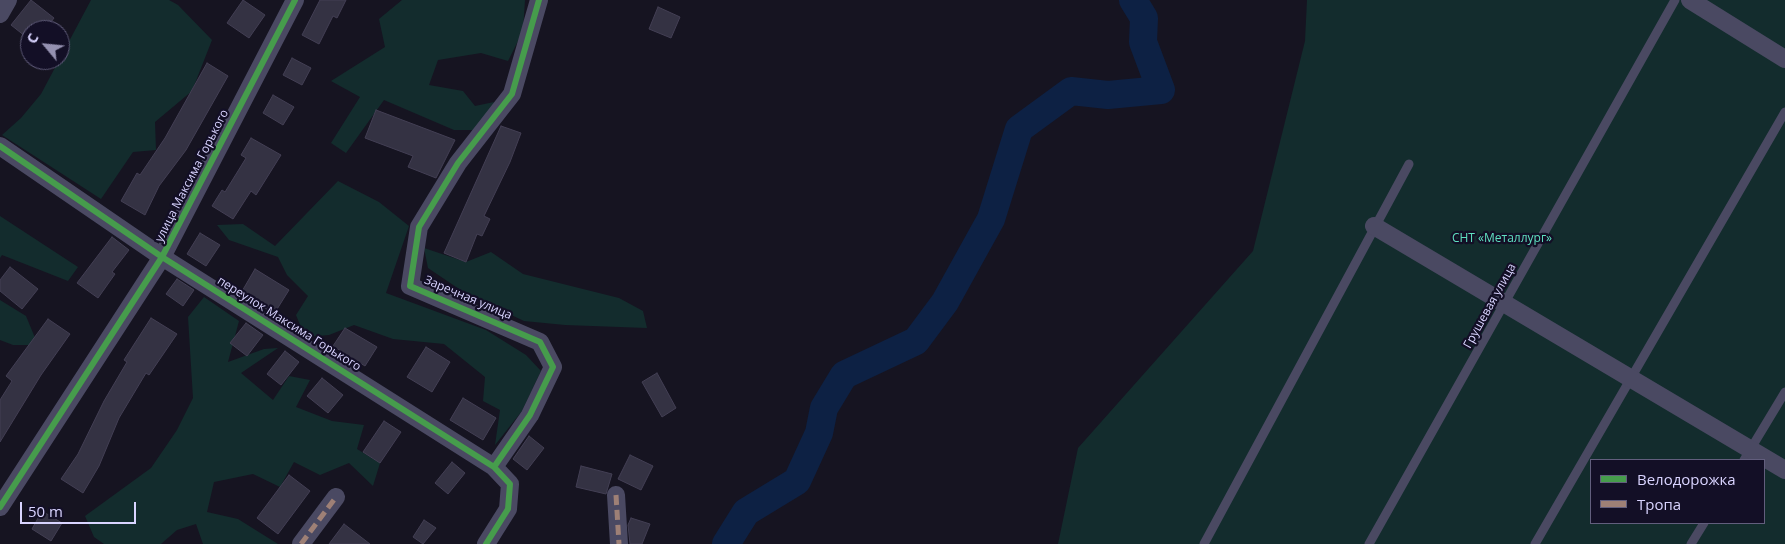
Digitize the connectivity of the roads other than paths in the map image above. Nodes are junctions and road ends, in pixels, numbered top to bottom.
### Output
1 (8, 0) edge
2 (295, 0) edge
3 (539, 0) edge
4 (1675, 0) edge
5 (1690, 0) edge
6 (0, 14) edge
7 (1785, 59) edge
8 (1785, 112) edge
9 (0, 146) edge
10 (1409, 164) dead end
11 (1374, 226) junction
12 (162, 257) junction
13 (1505, 306) junction
14 (1632, 379) junction
15 (1785, 392) edge
16 (1747, 454) edge
17 (1759, 459) edge
18 (1765, 462) edge
19 (494, 467) junction
20 (1785, 470) edge
21 (616, 495) dead end
22 (336, 497) dead end
23 (0, 507) edge
24 (1703, 524) edge
25 (301, 544) edge
26 (486, 544) edge
27 (619, 544) edge
28 (1204, 544) edge
29 (1369, 544) edge
30 (1535, 544) edge
31 (1691, 544) edge

1 - 6 street
2 - 12 street, улица Максима Горького
3 - 19 street, Заречная улица
4 - 13 lane, Грушевая улица
5 - 7 street
8 - 14 lane
9 - 12 street, переулок Максима Горького
10 - 11 lane
11 - 13 street
11 - 28 lane
12 - 19 street, переулок Максима Горького
12 - 23 street, улица Максима Горького
13 - 14 street
13 - 29 lane, Грушевая улица
14 - 16 street
14 - 30 lane
15 - 16 lane
16 - 17 street
18 - 20 street
19 - 26 street, переулок Максима Горького
21 - 27 street
22 - 25 street
24 - 31 lane

